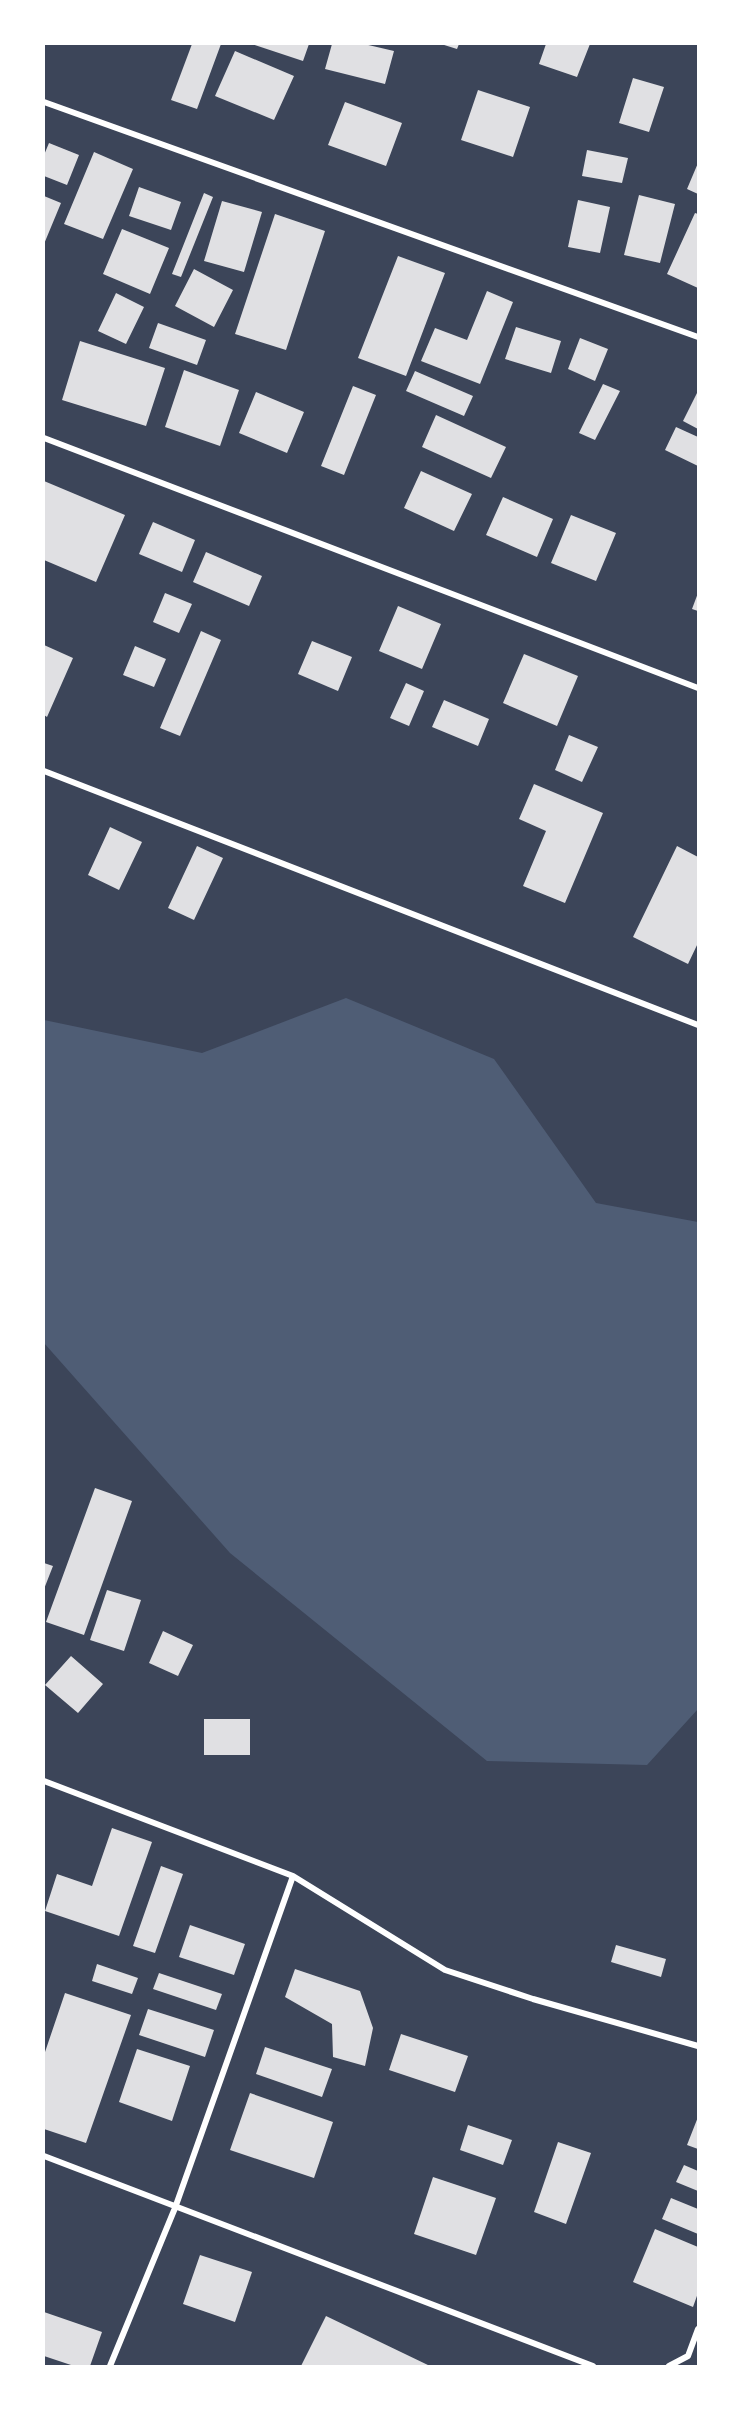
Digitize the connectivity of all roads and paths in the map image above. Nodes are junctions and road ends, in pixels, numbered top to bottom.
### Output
1 (44, 102) edge
2 (699, 337) edge
3 (44, 438) edge
4 (699, 688) edge
5 (44, 771) edge
6 (699, 1025) edge
7 (44, 1781) edge
8 (293, 1876) junction
9 (699, 2046) edge
10 (44, 2156) edge
11 (175, 2208) junction
12 (699, 2329) edge
13 (110, 2367) edge
14 (593, 2367) edge
15 (669, 2367) edge

1 - 2 street
3 - 4 street
5 - 6 street
7 - 8 street
8 - 9 street
8 - 11 street
10 - 11 street
11 - 13 street
11 - 14 street
12 - 15 street

